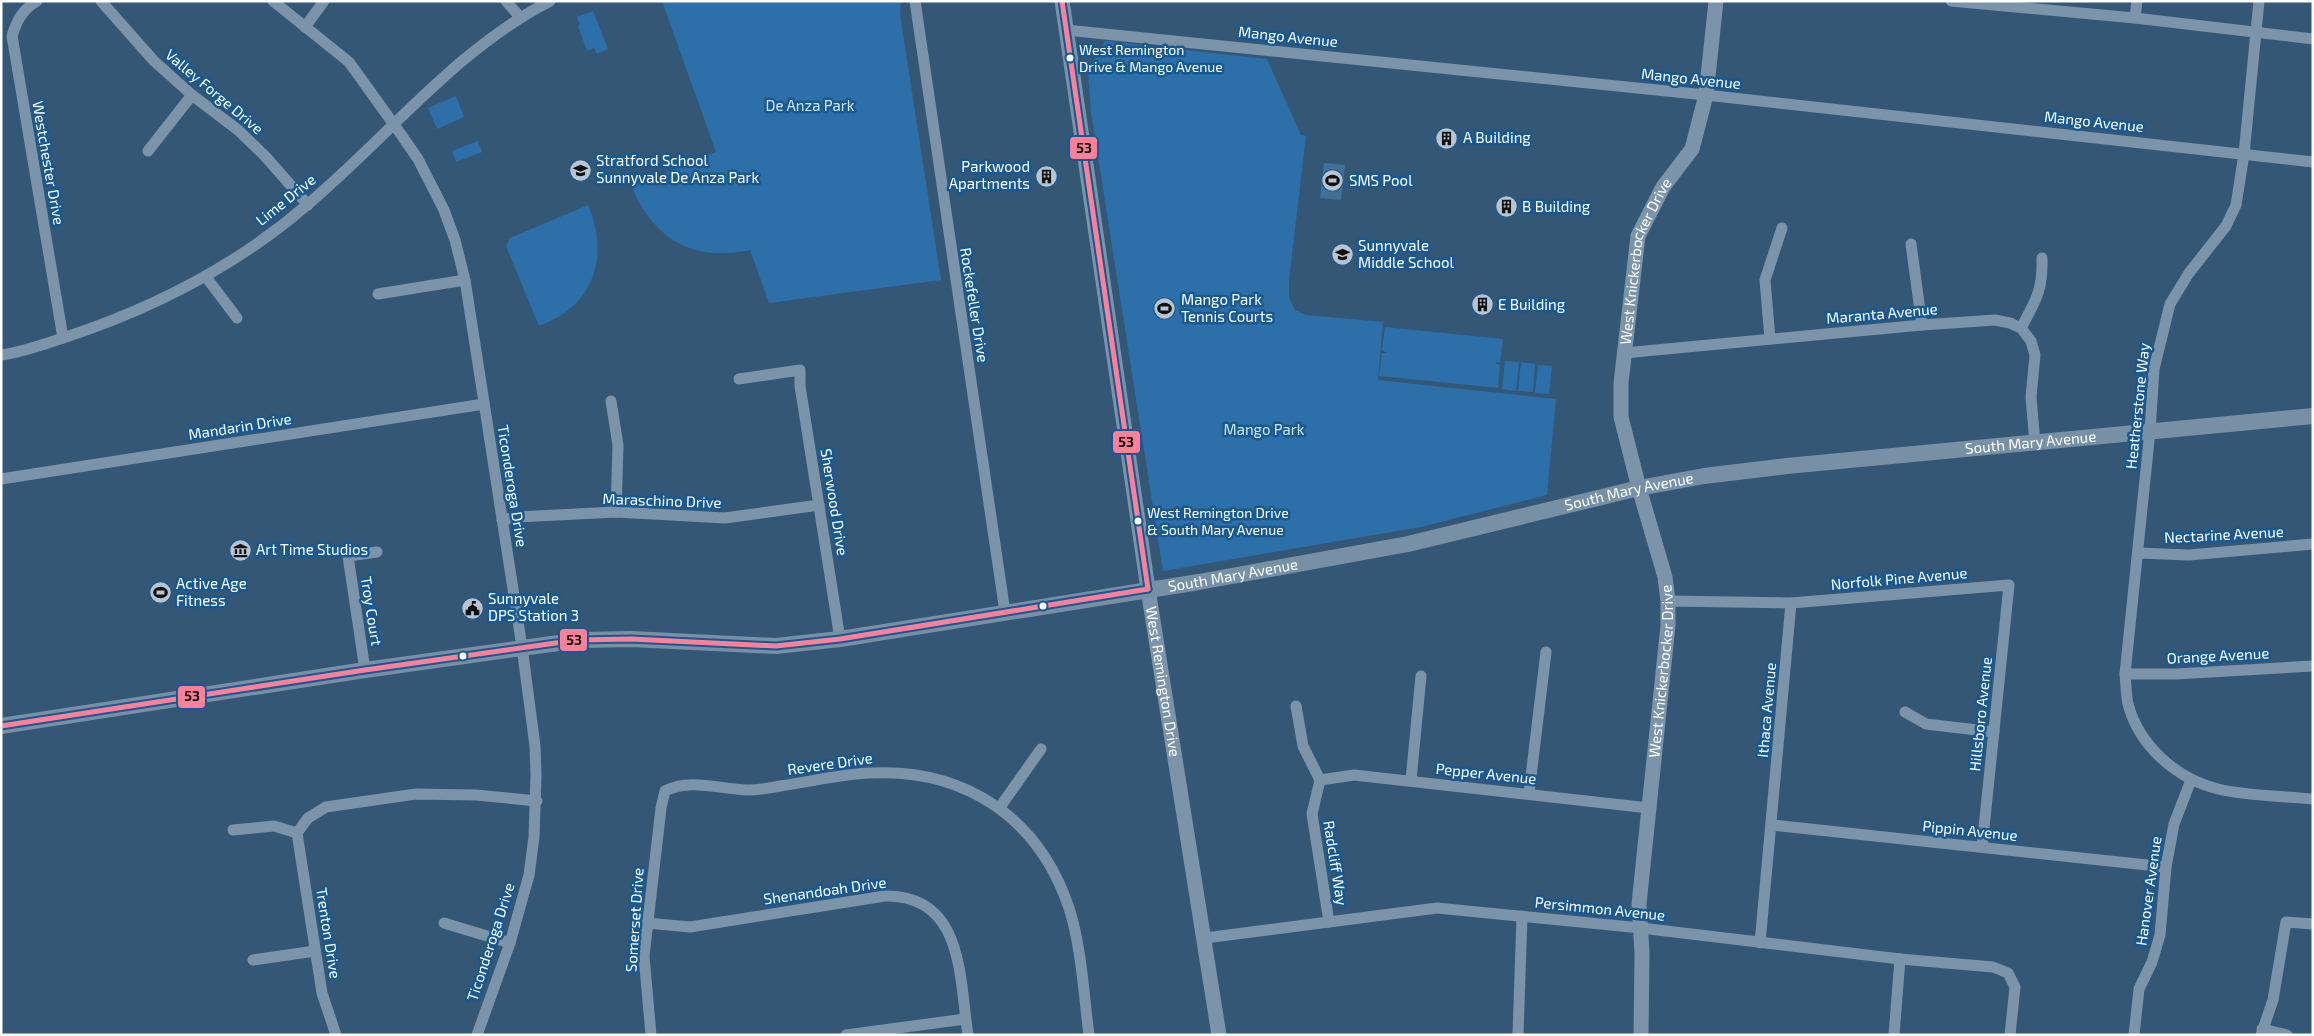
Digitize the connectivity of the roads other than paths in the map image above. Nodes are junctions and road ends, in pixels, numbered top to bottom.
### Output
1 (36, 1) edge
2 (101, 1) edge
3 (273, 1) edge
4 (324, 1) edge
5 (506, 1) edge
6 (550, 1) edge
7 (915, 1) edge
8 (1062, 1) edge
9 (1716, 1) edge
10 (1951, 1) edge
11 (2137, 1) edge
12 (2259, 1) edge
13 (2014, 5) edge
14 (520, 17) junction
15 (2135, 18) junction
16 (306, 27) junction
17 (1066, 30) junction
18 (2255, 34) junction
19 (2313, 39) edge
20 (192, 95) junction
21 (1706, 95) junction
22 (394, 124) junction
23 (148, 151) dead end
24 (2244, 154) junction
25 (2313, 162) edge
26 (308, 205) junction
27 (1782, 228) dead end
28 (1911, 244) dead end
29 (2042, 258) dead end
30 (206, 276) junction
31 (465, 280) junction
32 (378, 294) dead end
33 (237, 318) dead end
34 (1922, 325) junction
35 (2021, 328) junction
36 (63, 338) junction
37 (1770, 339) junction
38 (1624, 353) junction
39 (1, 355) edge
40 (739, 379) dead end
41 (611, 401) dead end
42 (484, 404) junction
43 (2313, 416) edge
44 (2150, 431) junction
45 (2035, 444) junction
46 (1, 479) edge
47 (1639, 488) junction
48 (819, 505) junction
49 (616, 512) junction
50 (502, 520) junction
51 (2313, 544) edge
52 (377, 552) dead end
53 (2138, 553) junction
54 (2009, 585) joint
55 (1148, 589) junction
56 (1668, 601) junction
57 (1792, 603) junction
58 (1005, 612) junction
59 (840, 639) junction
60 (522, 647) junction
61 (1546, 652) dead end
62 (2313, 666) edge
63 (365, 670) junction
64 (2125, 674) junction
65 (1421, 676) dead end
66 (1296, 706) dead end
67 (1905, 712) dead end
68 (1, 726) edge
69 (1994, 732) junction
70 (1041, 750) dead end
71 (1320, 780) junction
72 (1411, 780) junction
73 (2191, 780) junction
74 (1529, 793) junction
75 (2313, 799) edge
76 (537, 801) junction
77 (1000, 807) junction
78 (661, 808) joint
79 (1649, 808) junction
80 (1772, 825) junction
81 (233, 830) dead end
82 (297, 833) junction
83 (1982, 847) junction
84 (2166, 866) junction
85 (1522, 916) junction
86 (1329, 922) junction
87 (444, 923) dead end
88 (647, 923) junction
89 (2313, 924) edge
90 (1640, 928) junction
91 (1205, 938) junction
92 (1760, 942) junction
93 (510, 944) junction
94 (316, 951) junction
95 (1900, 959) junction
96 (253, 960) dead end
97 (966, 1019) junction
98 (2261, 1032) edge
99 (336, 1035) edge
100 (477, 1035) edge
101 (651, 1035) edge
102 (846, 1035) edge
103 (968, 1035) edge
104 (1089, 1035) edge
105 (1220, 1035) edge
106 (1518, 1035) edge
107 (1641, 1035) edge
108 (1894, 1035) edge
109 (2010, 1035) edge
110 (2134, 1035) edge
111 (2287, 1035) edge

1 - 36 street, Westchester Drive
2 - 20 street, Valley Forge Drive
3 - 16 street, Ticonderoga Drive
4 - 16 street
5 - 14 street
6 - 14 street, Lime Drive
7 - 58 street, Rockefeller Drive
8 - 17 street, West Remington Drive
9 - 21 street, West Knickerbocker Drive
10 - 13 street
11 - 15 street
12 - 18 street, Heatherstone Way
13 - 15 street
14 - 22 street, Lime Drive
15 - 18 street
16 - 22 street, Ticonderoga Drive
17 - 21 street, Mango Avenue
17 - 55 street, West Remington Drive
18 - 19 street
18 - 24 street, Heatherstone Way
20 - 23 street
20 - 26 street, Valley Forge Drive
21 - 24 street, Mango Avenue
21 - 38 street, West Knickerbocker Drive
22 - 26 street, Lime Drive
22 - 31 street, Ticonderoga Drive
24 - 25 street, Mango Avenue
24 - 44 street, Heatherstone Way
26 - 30 street, Lime Drive
27 - 37 street
28 - 34 street
29 - 35 street
30 - 33 street
30 - 36 street, Lime Drive
31 - 32 street
31 - 42 street, Ticonderoga Drive
34 - 35 street, Maranta Avenue
34 - 37 street, Maranta Avenue
35 - 45 street
36 - 39 street, Lime Drive
37 - 38 street, Maranta Avenue
38 - 47 street, West Knickerbocker Drive
40 - 48 street, Sherwood Drive
41 - 49 street
42 - 46 street, Mandarin Drive
42 - 50 street, Ticonderoga Drive
43 - 44 main road, South Mary Avenue
44 - 45 main road, South Mary Avenue
44 - 53 street, Heatherstone Way
45 - 47 main road, South Mary Avenue
47 - 55 main road, South Mary Avenue
47 - 56 street, West Knickerbocker Drive
48 - 49 street, Maraschino Drive
48 - 59 street, Sherwood Drive
49 - 50 street, Maraschino Drive
50 - 60 street, Ticonderoga Drive
51 - 53 street, Nectarine Avenue
52 - 63 street, Troy Court
53 - 64 street, Heatherstone Way
54 - 57 street, Norfolk Pine Avenue
54 - 69 street, Hillsboro Avenue
55 - 58 main road, South Mary Avenue
55 - 91 street, West Remington Drive
56 - 57 street
56 - 79 street, West Knickerbocker Drive
57 - 80 street, Ithaca Avenue
58 - 59 main road, South Mary Avenue
59 - 60 main road, South Mary Avenue
60 - 63 main road, South Mary Avenue
60 - 76 street, Ticonderoga Drive
61 - 74 street
62 - 64 street, Orange Avenue
63 - 68 main road, South Mary Avenue
64 - 73 street, Heatherstone Way
65 - 72 street
66 - 71 street
67 - 69 street
69 - 83 street, Hillsboro Avenue
70 - 77 street
71 - 72 street, Pepper Avenue
71 - 86 street, Radcliff Way
72 - 74 street, Pepper Avenue
73 - 75 street, Heatherstone Way
73 - 84 street, Hanover Avenue
74 - 79 street, Pepper Avenue
76 - 82 street
76 - 93 street, Ticonderoga Drive
77 - 78 street, Revere Drive
77 - 104 street, Revere Drive
78 - 88 street, Somerset Drive
79 - 90 street, West Knickerbocker Drive
80 - 83 street, Pippin Avenue
80 - 92 street, Ithaca Avenue
81 - 82 street
82 - 94 street, Trenton Drive
83 - 84 street, Pippin Avenue
84 - 110 street, Hanover Avenue
85 - 86 street, Persimmon Avenue
85 - 90 street, Persimmon Avenue
85 - 106 street
86 - 91 street, Persimmon Avenue
87 - 93 street
88 - 97 street, Shenandoah Drive
88 - 101 street, Somerset Drive
89 - 98 street
90 - 92 street, Persimmon Avenue
90 - 107 street, West Knickerbocker Drive
91 - 105 street, West Remington Drive
92 - 95 street, Persimmon Avenue
93 - 100 street, Ticonderoga Drive
94 - 96 street
94 - 99 street, Trenton Drive
95 - 108 street
95 - 109 street, Persimmon Avenue
97 - 102 street
97 - 103 street, Shenandoah Drive
98 - 111 street

